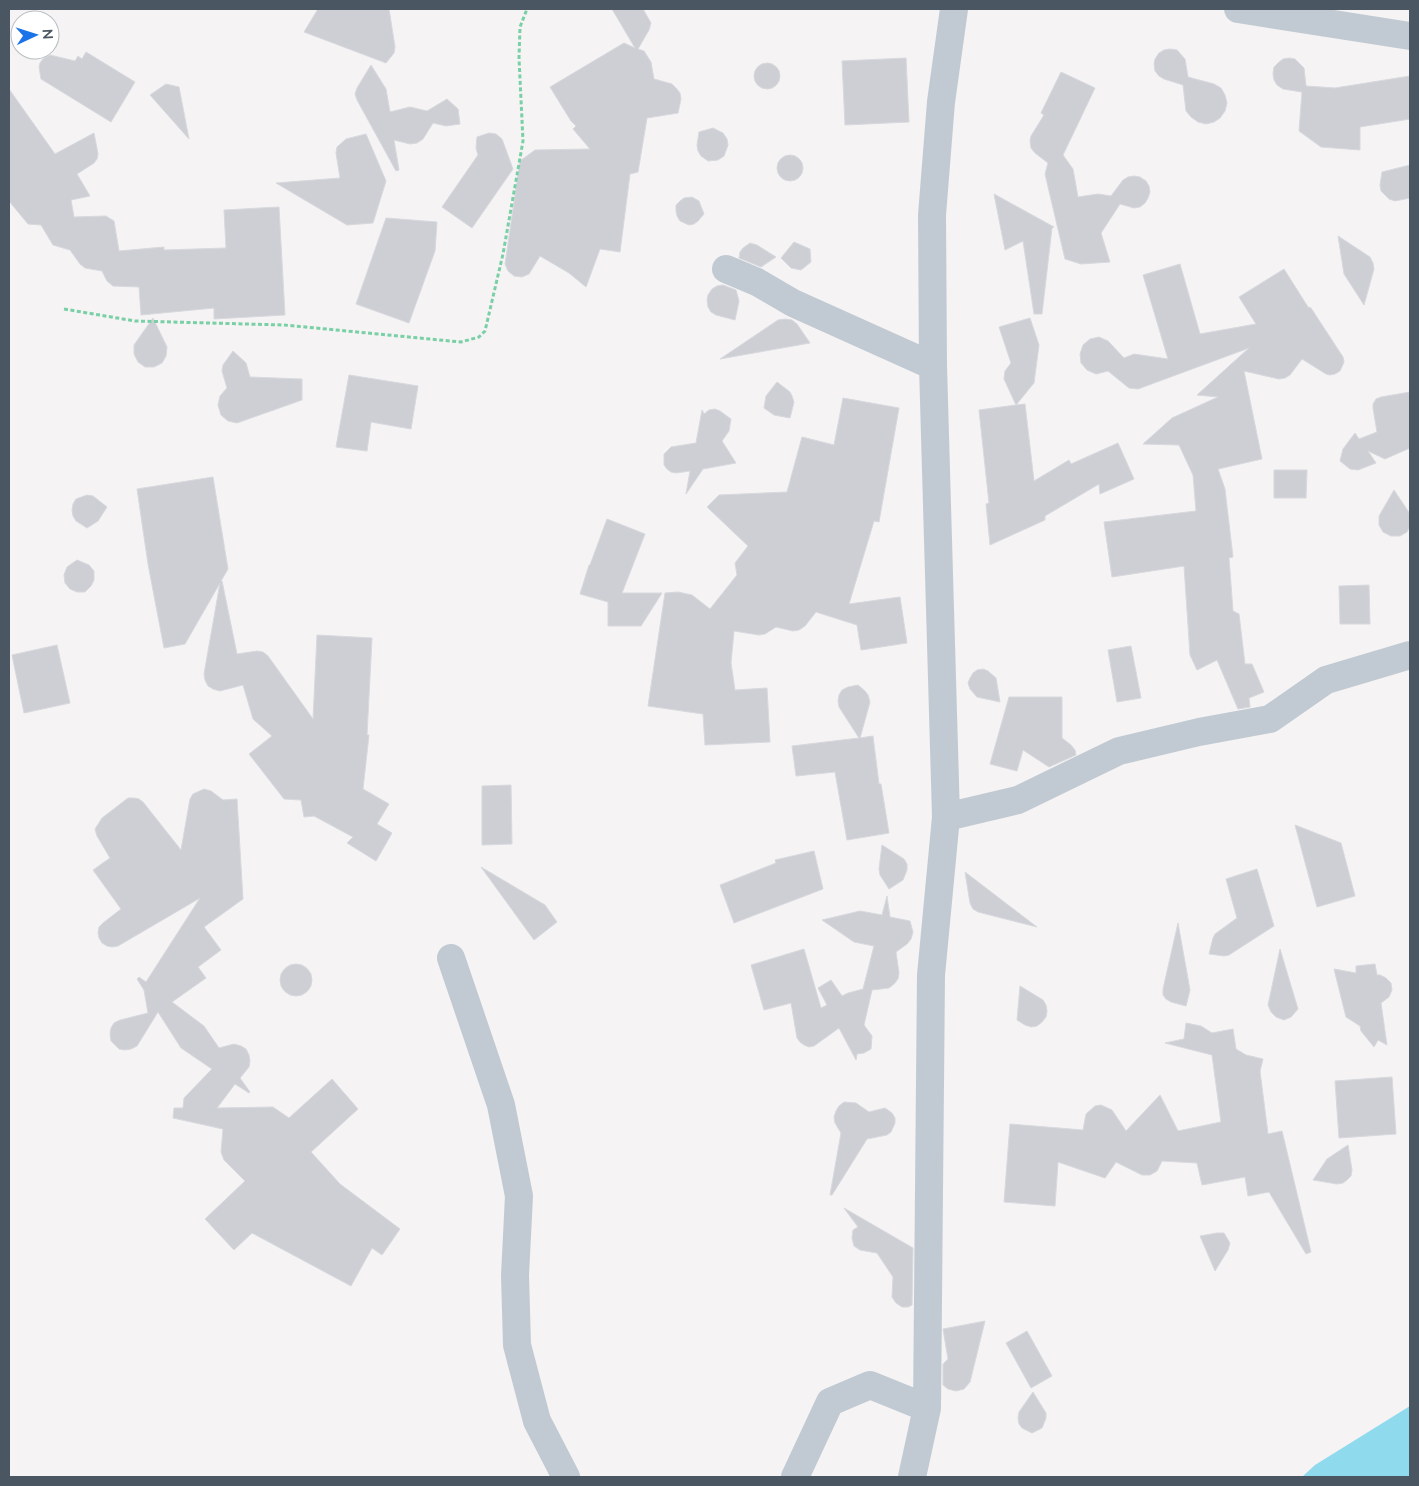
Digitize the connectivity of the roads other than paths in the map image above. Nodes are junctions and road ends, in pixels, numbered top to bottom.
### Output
1 (954, 9) edge
2 (1238, 9) edge
3 (1410, 36) edge
4 (726, 269) dead end
5 (933, 366) junction
6 (1410, 655) edge
7 (946, 817) junction
8 (451, 958) dead end
9 (927, 1408) junction
10 (566, 1477) edge
11 (795, 1477) edge
12 (912, 1477) edge

1 - 5 street
2 - 3 street
4 - 5 street
5 - 7 street
6 - 7 street
7 - 9 street
8 - 10 street
9 - 11 street
9 - 12 street

